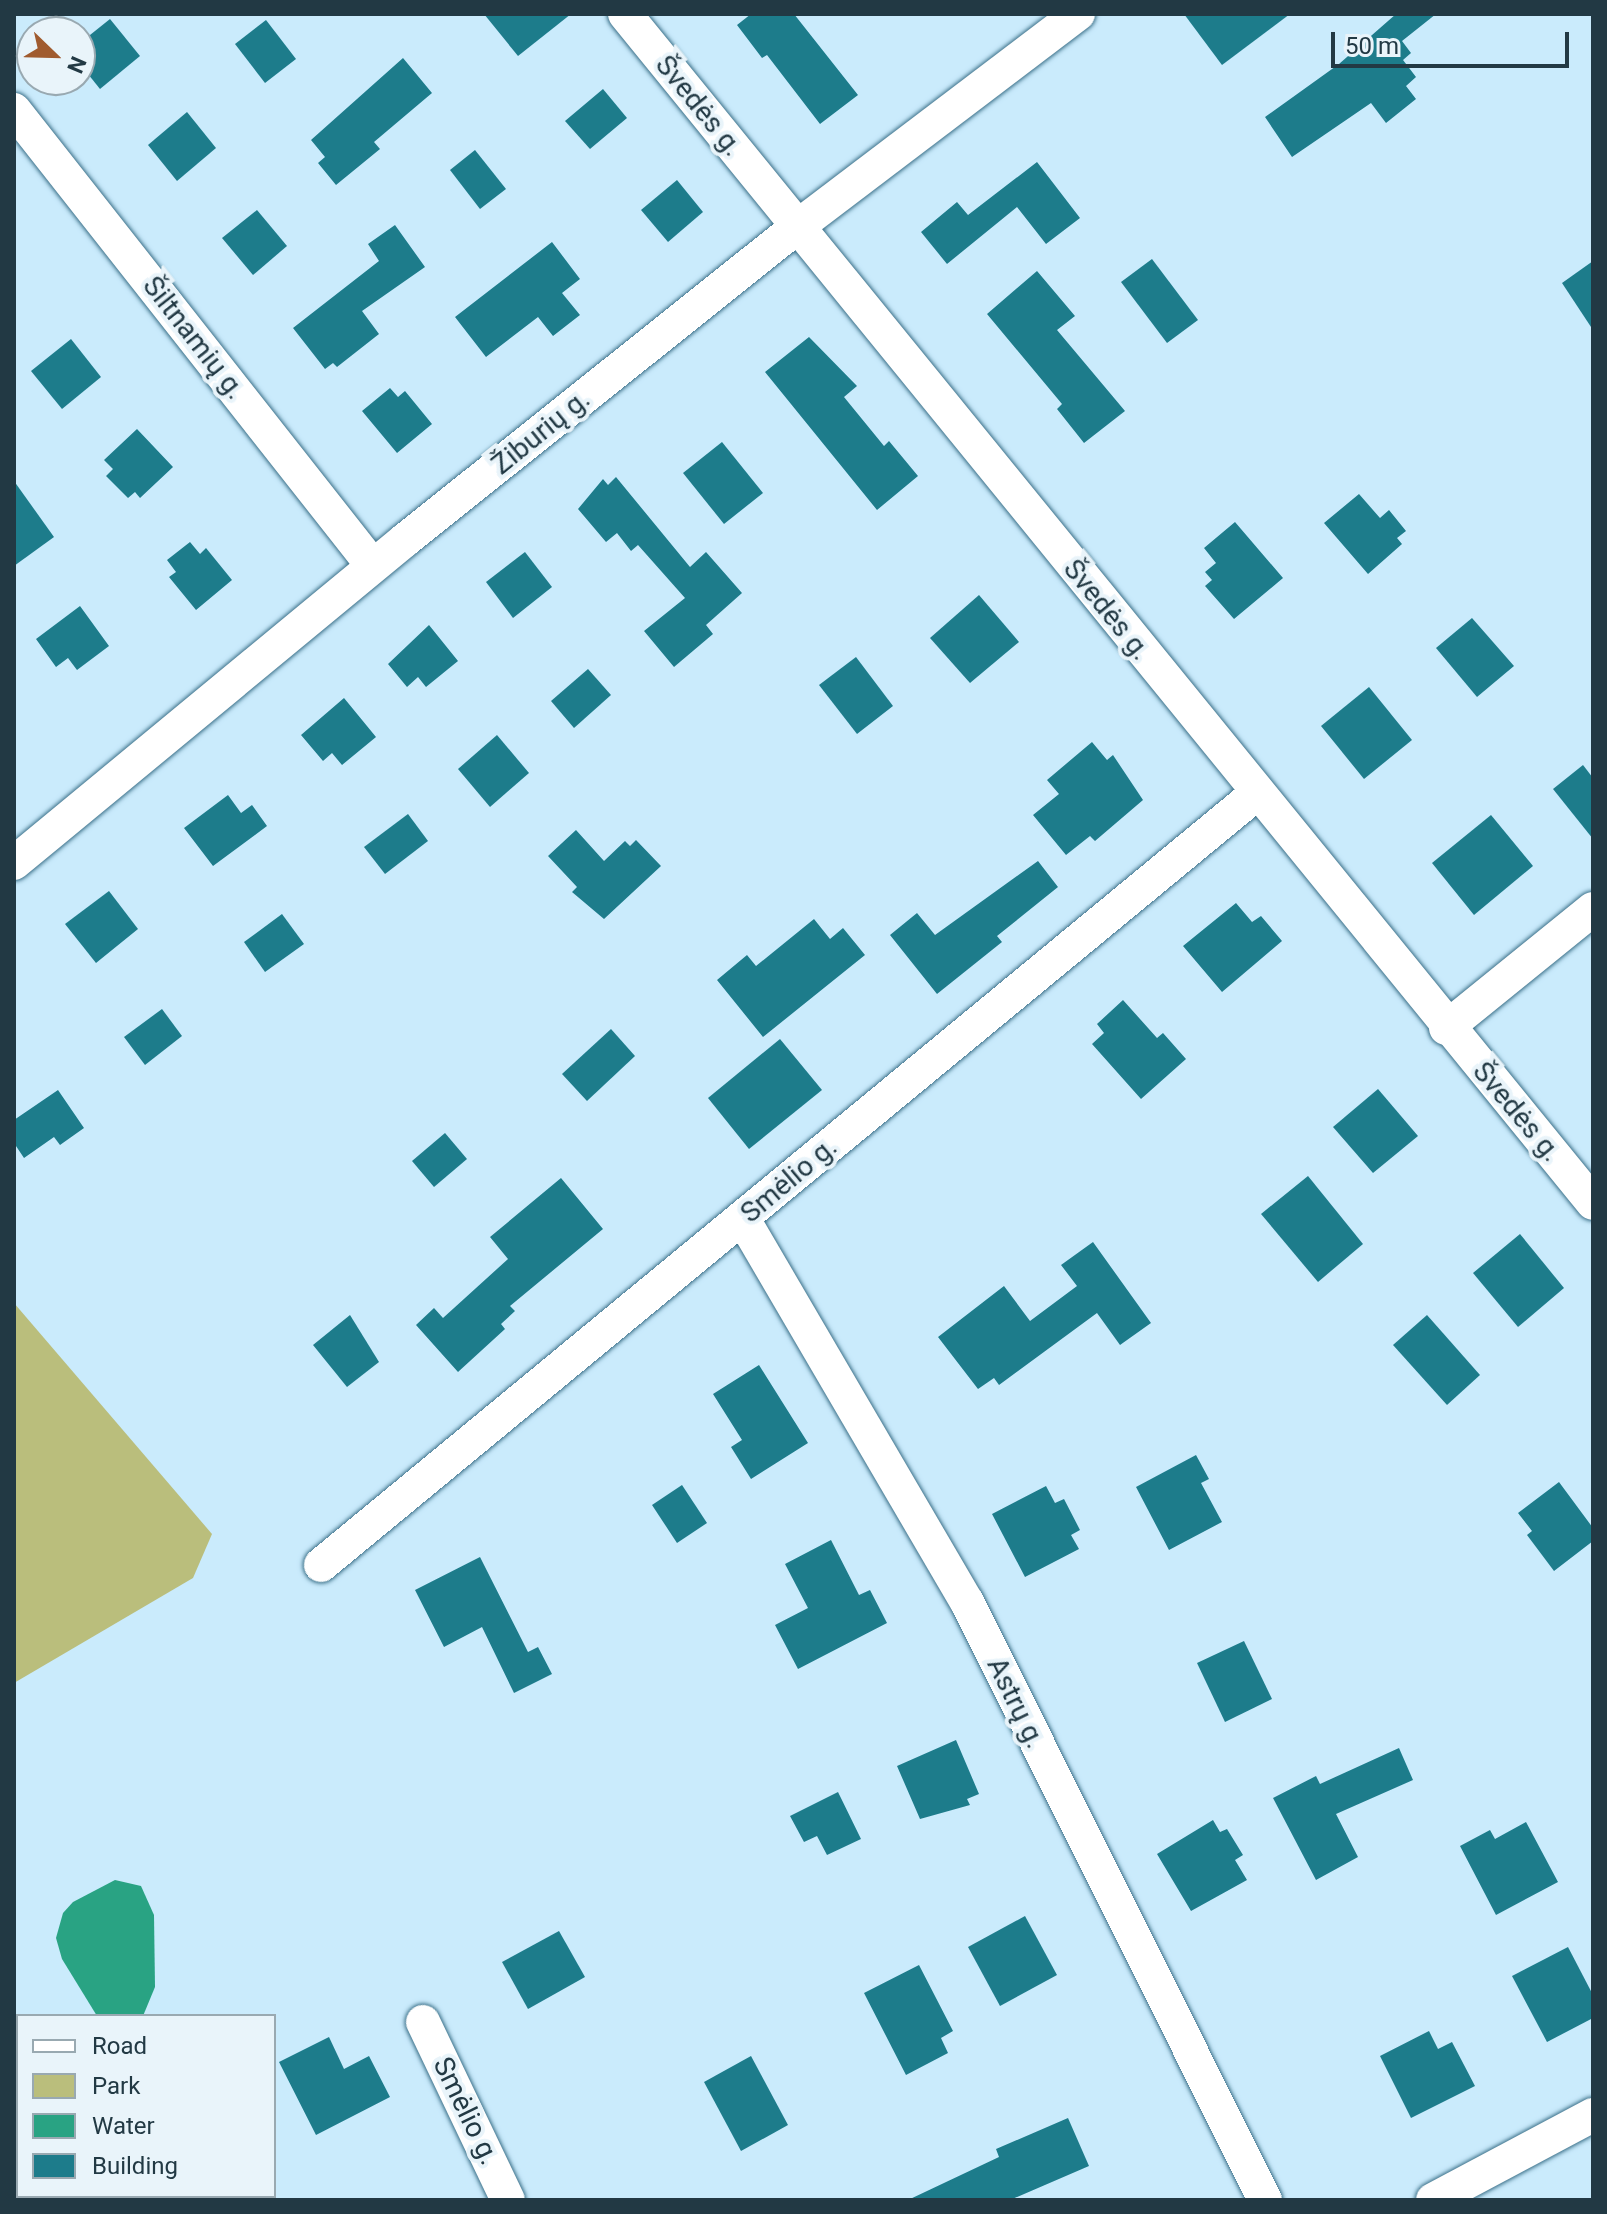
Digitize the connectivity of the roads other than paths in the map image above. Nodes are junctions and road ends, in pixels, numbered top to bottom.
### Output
1 (625, 14) edge
2 (1078, 14) edge
3 (14, 110) edge
4 (797, 227) junction
5 (373, 566) junction
6 (1256, 794) junction
7 (14, 863) edge
8 (1593, 909) edge
9 (1446, 1028) junction
10 (1593, 1203) edge
11 (743, 1219) junction
12 (321, 1565) dead end
13 (423, 2022) dead end
14 (1593, 2115) edge
15 (508, 2200) edge
16 (1265, 2200) edge
17 (1433, 2200) edge

1 - 4 street, Švedės g.
2 - 4 street, Žiburių g.
3 - 5 street, Šiltnamių g.
4 - 5 street, Žiburių g.
4 - 6 street, Švedės g.
5 - 7 street, Žiburių g.
6 - 9 street, Švedės g.
6 - 11 street, Smėlio g.
8 - 9 street
9 - 10 street, Švedės g.
11 - 12 street, Smėlio g.
11 - 16 street, Astrų g.
13 - 15 street, Smėlio g.
14 - 17 street

